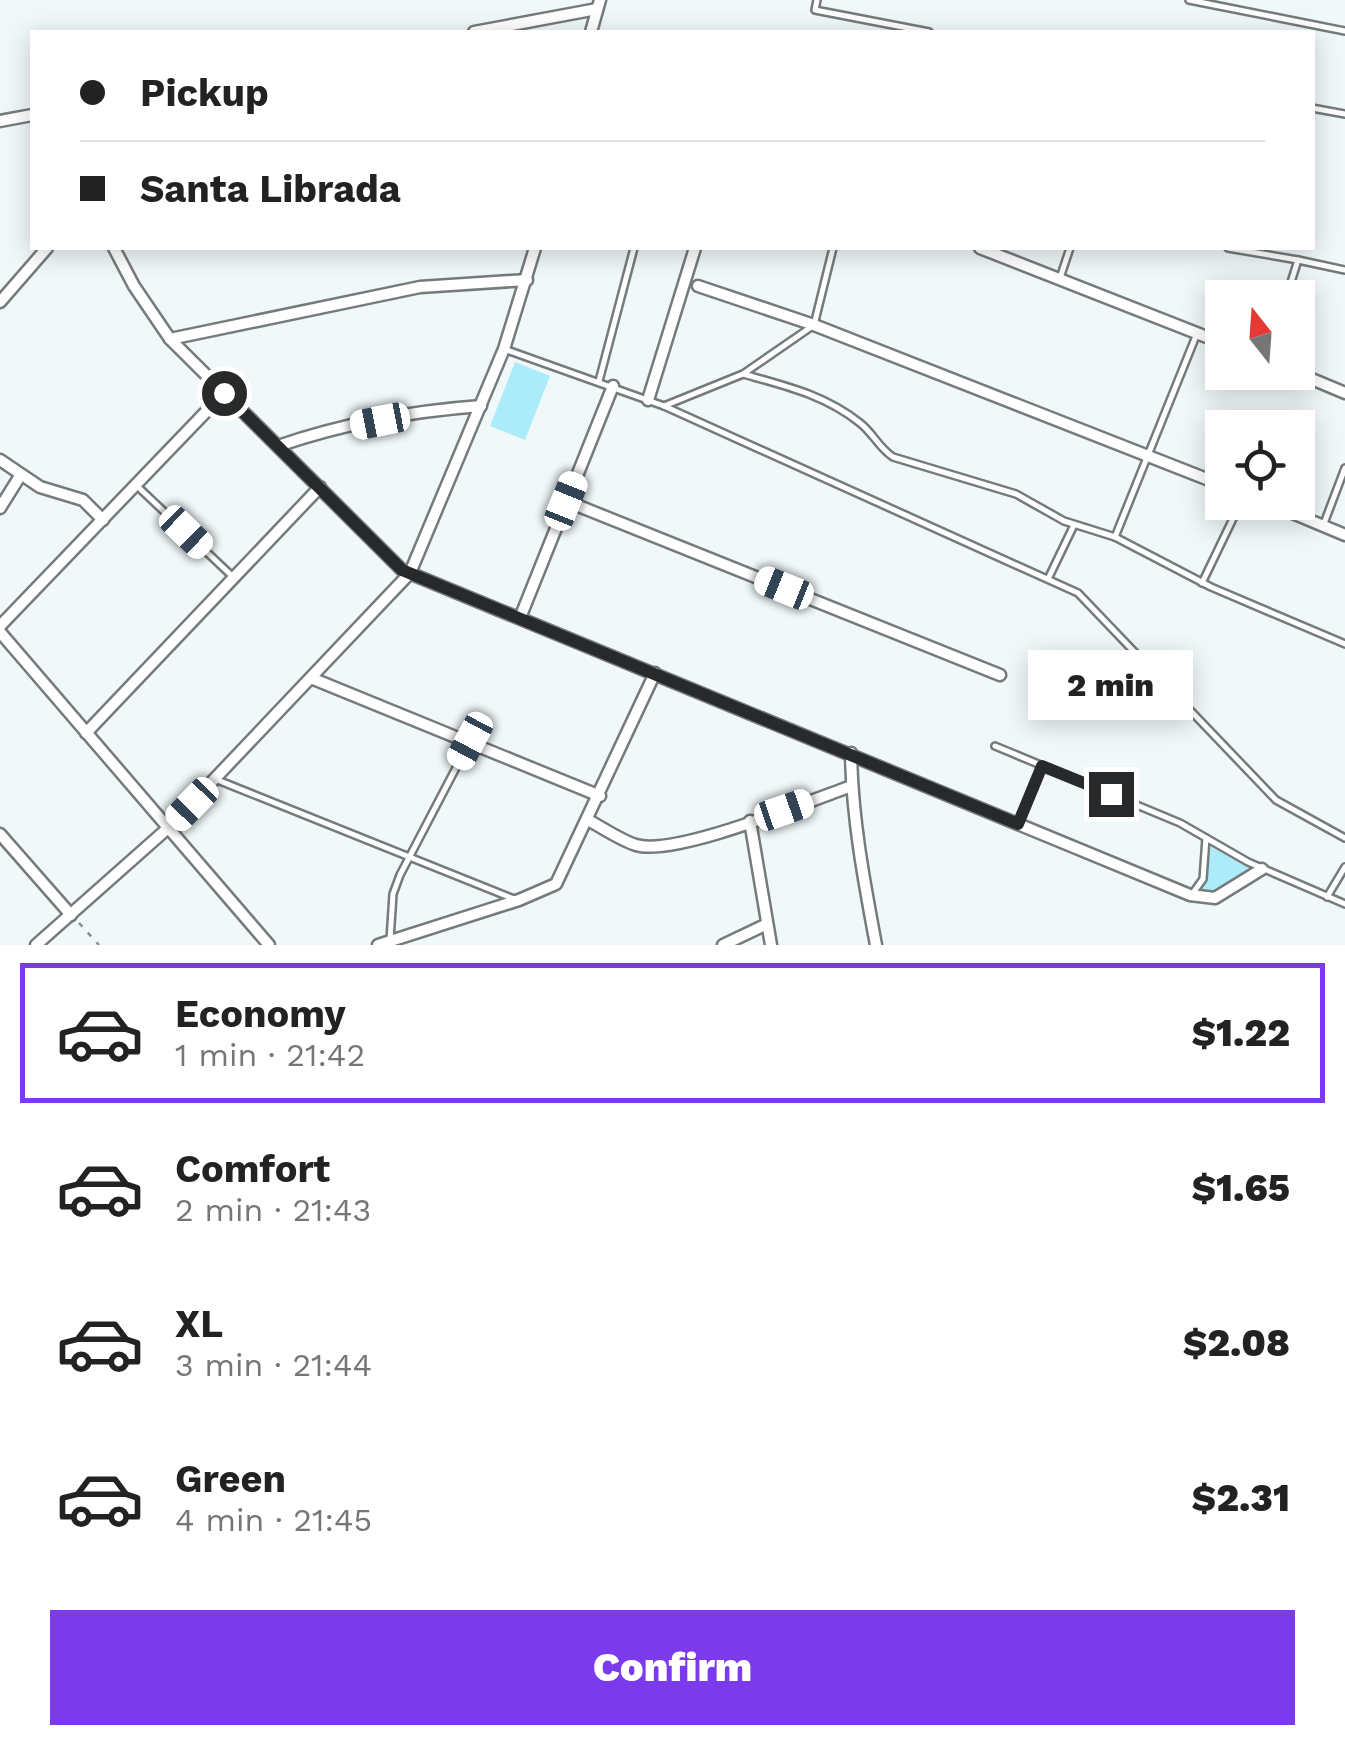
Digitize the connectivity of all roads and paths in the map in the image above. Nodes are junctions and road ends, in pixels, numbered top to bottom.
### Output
1 (817, 0) edge
2 (1190, 0) edge
3 (598, 5) edge
4 (483, 30) edge
5 (592, 30) edge
6 (919, 30) edge
7 (1345, 31) edge
8 (1315, 109) edge
9 (1345, 114) edge
10 (30, 115) edge
11 (0, 121) edge
12 (45, 250) edge
13 (115, 250) edge
14 (534, 250) edge
15 (633, 250) edge
16 (694, 250) edge
17 (832, 250) edge
18 (985, 250) edge
19 (1069, 250) edge
20 (1240, 250) edge
21 (1298, 260) junction
22 (1345, 270) edge
23 (1060, 278) junction
24 (526, 280) junction
25 (1292, 280) edge
26 (698, 286) dead end
27 (0, 302) edge
28 (814, 324) junction
29 (1198, 332) junction
30 (1205, 335) edge
31 (170, 340) junction
32 (504, 349) junction
33 (743, 374) junction
34 (1315, 380) edge
35 (599, 381) junction
36 (612, 386) junction
37 (224, 393) junction
38 (1345, 393) edge
39 (648, 400) junction
40 (481, 406) junction
41 (664, 406) junction
42 (278, 446) junction
43 (1148, 456) junction
44 (0, 460) edge
45 (1345, 468) edge
46 (20, 476) junction
47 (1205, 478) edge
48 (136, 485) junction
49 (320, 488) junction
50 (566, 501) junction
51 (0, 508) edge
52 (102, 520) junction
53 (1232, 520) edge
54 (1309, 520) edge
55 (1074, 525) junction
56 (1323, 526) junction
57 (1345, 535) edge
58 (1115, 537) junction
59 (406, 572) junction
60 (235, 578) junction
61 (1048, 579) junction
62 (1202, 583) junction
63 (520, 618) junction
64 (0, 629) edge
65 (1345, 644) edge
66 (656, 673) junction
67 (1000, 675) dead end
68 (311, 678) junction
69 (86, 732) junction
70 (470, 741) junction
71 (995, 746) dead end
72 (851, 753) junction
73 (1042, 766) junction
74 (215, 779) junction
75 (852, 786) junction
76 (600, 796) junction
77 (588, 820) junction
78 (750, 821) junction
79 (1018, 824) junction
80 (168, 828) junction
81 (0, 834) edge
82 (1206, 836) junction
83 (1345, 838) edge
84 (410, 857) junction
85 (1345, 866) edge
86 (1262, 869) junction
87 (1190, 895) junction
88 (1327, 897) junction
89 (519, 900) junction
90 (1345, 904) edge
91 (71, 915) junction
92 (767, 924) junction
93 (390, 940) junction
94 (36, 945) edge
95 (99, 945) edge
96 (269, 945) edge
97 (378, 945) edge
98 (723, 945) edge
99 (771, 945) edge
100 (876, 945) edge

1 - 6 lane
2 - 7 lane
3 - 4 street
3 - 5 street
8 - 9 lane
10 - 11 street
12 - 27 street
13 - 31 street
14 - 24 street
15 - 35 lane
16 - 39 street
17 - 28 lane
18 - 23 street
19 - 23 lane
20 - 21 lane
21 - 22 lane
21 - 25 lane
23 - 29 street
24 - 31 street
24 - 32 street
26 - 28 street
28 - 33 lane
28 - 43 street
29 - 30 street
29 - 43 lane
31 - 37 street
32 - 35 lane
32 - 40 street
33 - 41 lane
33 - 55 lane
34 - 38 street
35 - 36 lane
36 - 39 lane
36 - 50 street
37 - 42 street
37 - 48 street
39 - 41 lane
40 - 42 street
40 - 59 street
41 - 61 lane
42 - 49 street
43 - 47 street
43 - 58 lane
44 - 46 street
45 - 56 lane
46 - 51 street
46 - 52 street
48 - 52 street
48 - 60 lane
49 - 59 street
49 - 60 street
50 - 63 street
50 - 67 street
52 - 64 street
53 - 62 lane
54 - 56 street
55 - 58 lane
55 - 61 lane
56 - 57 street
58 - 62 lane
59 - 63 street
59 - 68 street
60 - 69 street
61 - 83 lane
62 - 65 lane
63 - 66 street
64 - 69 street
66 - 72 street
66 - 76 street
68 - 70 street
68 - 74 street
69 - 80 street
70 - 76 street
70 - 84 lane
71 - 73 lane
72 - 75 street
72 - 79 street
73 - 79 lane
73 - 82 lane
74 - 80 street
74 - 84 lane
75 - 78 street
75 - 100 street
76 - 77 street
77 - 78 street
77 - 89 street
78 - 92 street
79 - 87 street
80 - 91 street
80 - 96 street
81 - 91 street
82 - 86 lane
82 - 87 lane
84 - 89 lane
84 - 93 lane
85 - 88 lane
86 - 87 street
86 - 88 lane
88 - 90 lane
89 - 93 street
91 - 94 street
91 - 95 path
92 - 98 street
92 - 99 street
93 - 97 street

